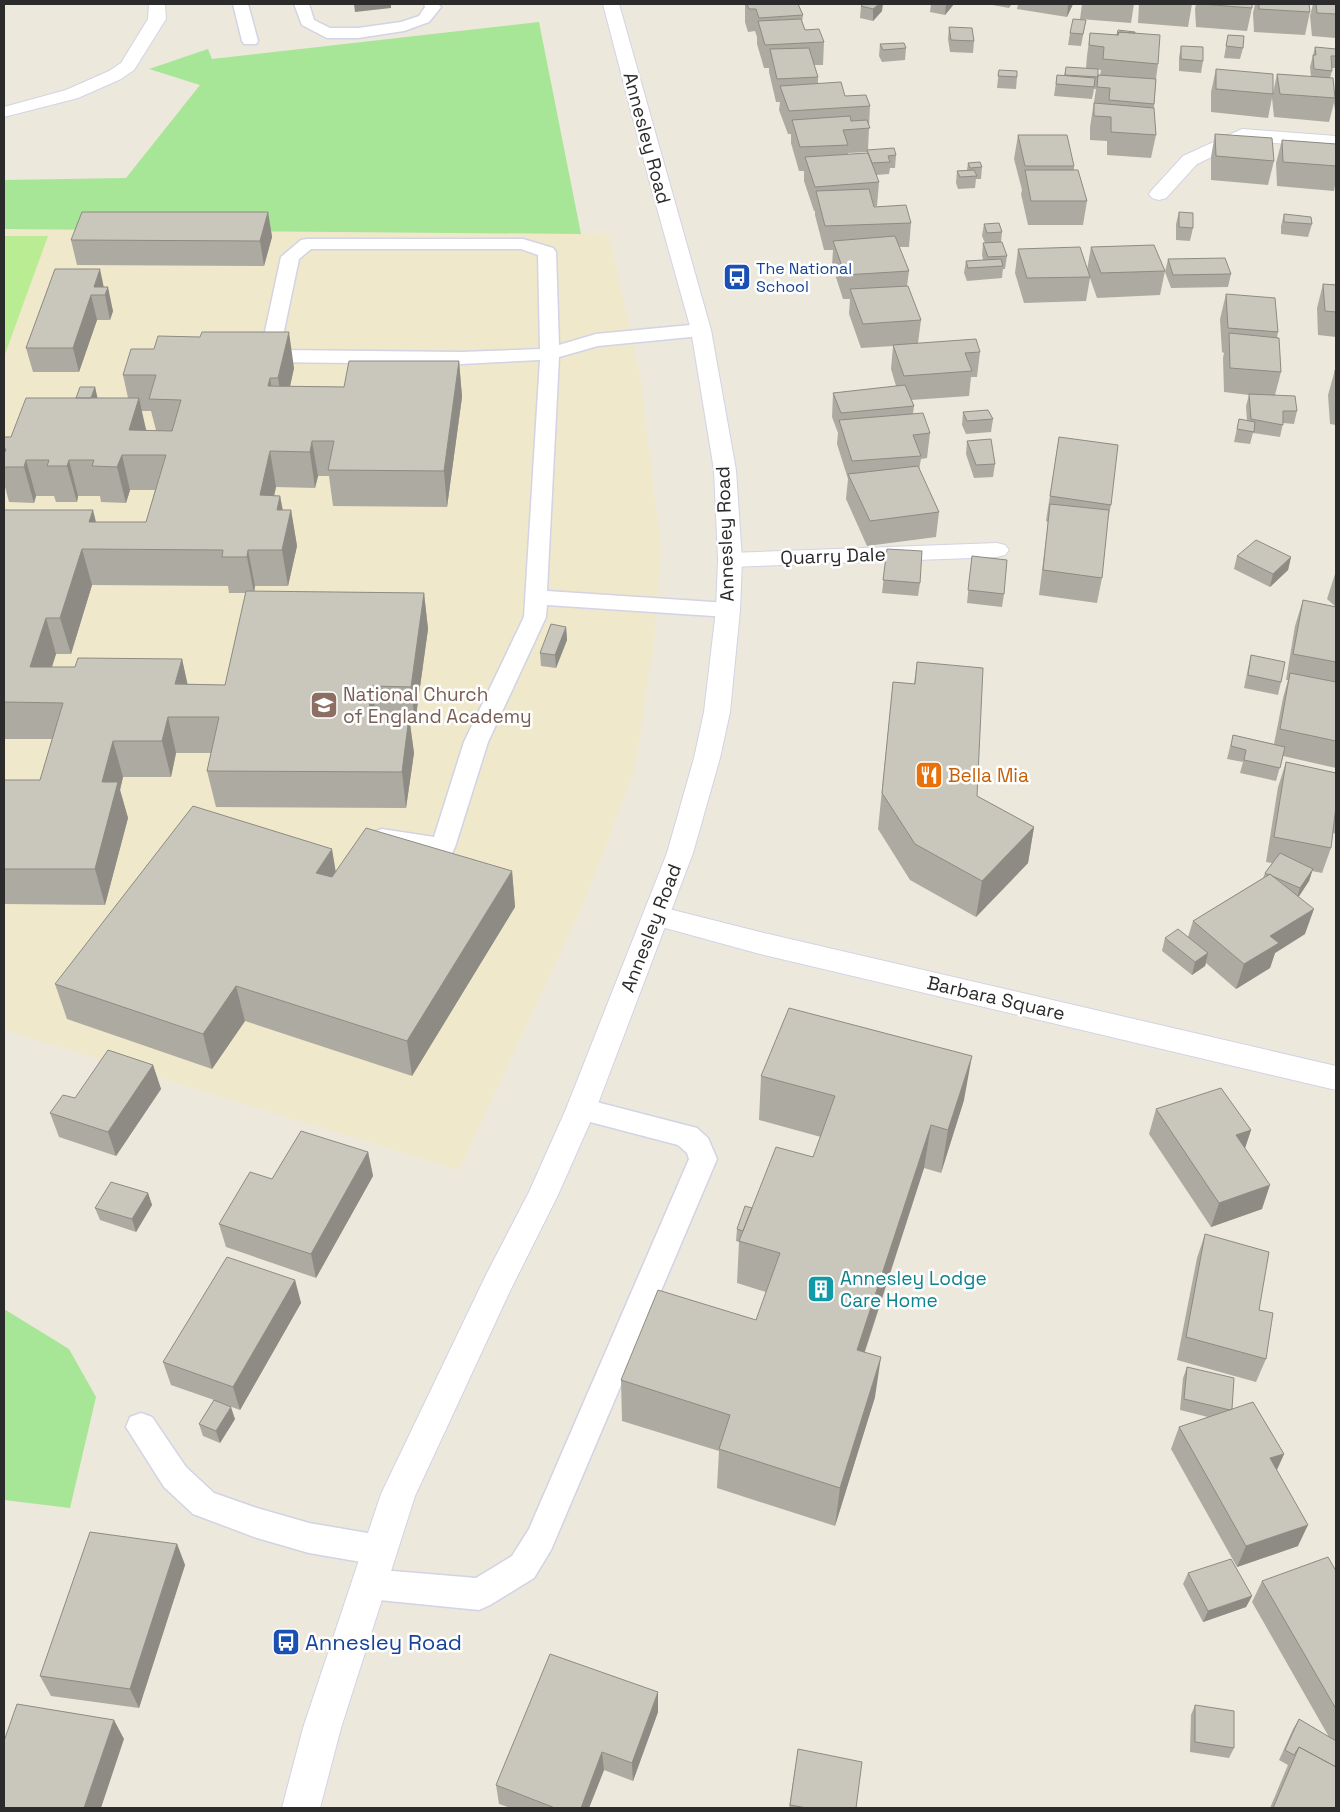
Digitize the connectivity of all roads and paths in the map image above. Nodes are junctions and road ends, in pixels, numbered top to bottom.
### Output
1 (157, 4) edge
2 (240, 4) edge
3 (302, 4) edge
4 (431, 4) edge
5 (611, 4) edge
6 (250, 41) dead end
7 (4, 112) edge
8 (1336, 142) edge
9 (1160, 194) dead end
10 (701, 330) junction
11 (550, 354) junction
12 (239, 356) edge
13 (269, 356) junction
14 (996, 550) dead end
15 (730, 560) junction
16 (536, 597) junction
17 (728, 610) junction
18 (363, 835) edge
19 (657, 916) junction
20 (1336, 1078) edge
21 (581, 1108) junction
22 (141, 1427) dead end
23 (379, 1550) junction
24 (369, 1584) junction
25 (301, 1808) edge

1 - 7 street
2 - 6 lane
3 - 4 lane
5 - 10 street, Annesley Road
8 - 9 street
10 - 11 lane
10 - 15 street, Annesley Road
11 - 13 lane
11 - 13 lane
11 - 16 lane
12 - 13 lane
14 - 15 street, Quarry Dale
15 - 17 street, Annesley Road
16 - 17 lane
16 - 18 lane
17 - 19 street, Annesley Road
19 - 20 street, Barbara Square
19 - 21 street, Annesley Road
21 - 23 street, Annesley Road
21 - 24 lane
22 - 23 lane
23 - 24 street, Annesley Road
24 - 25 street, Annesley Road

